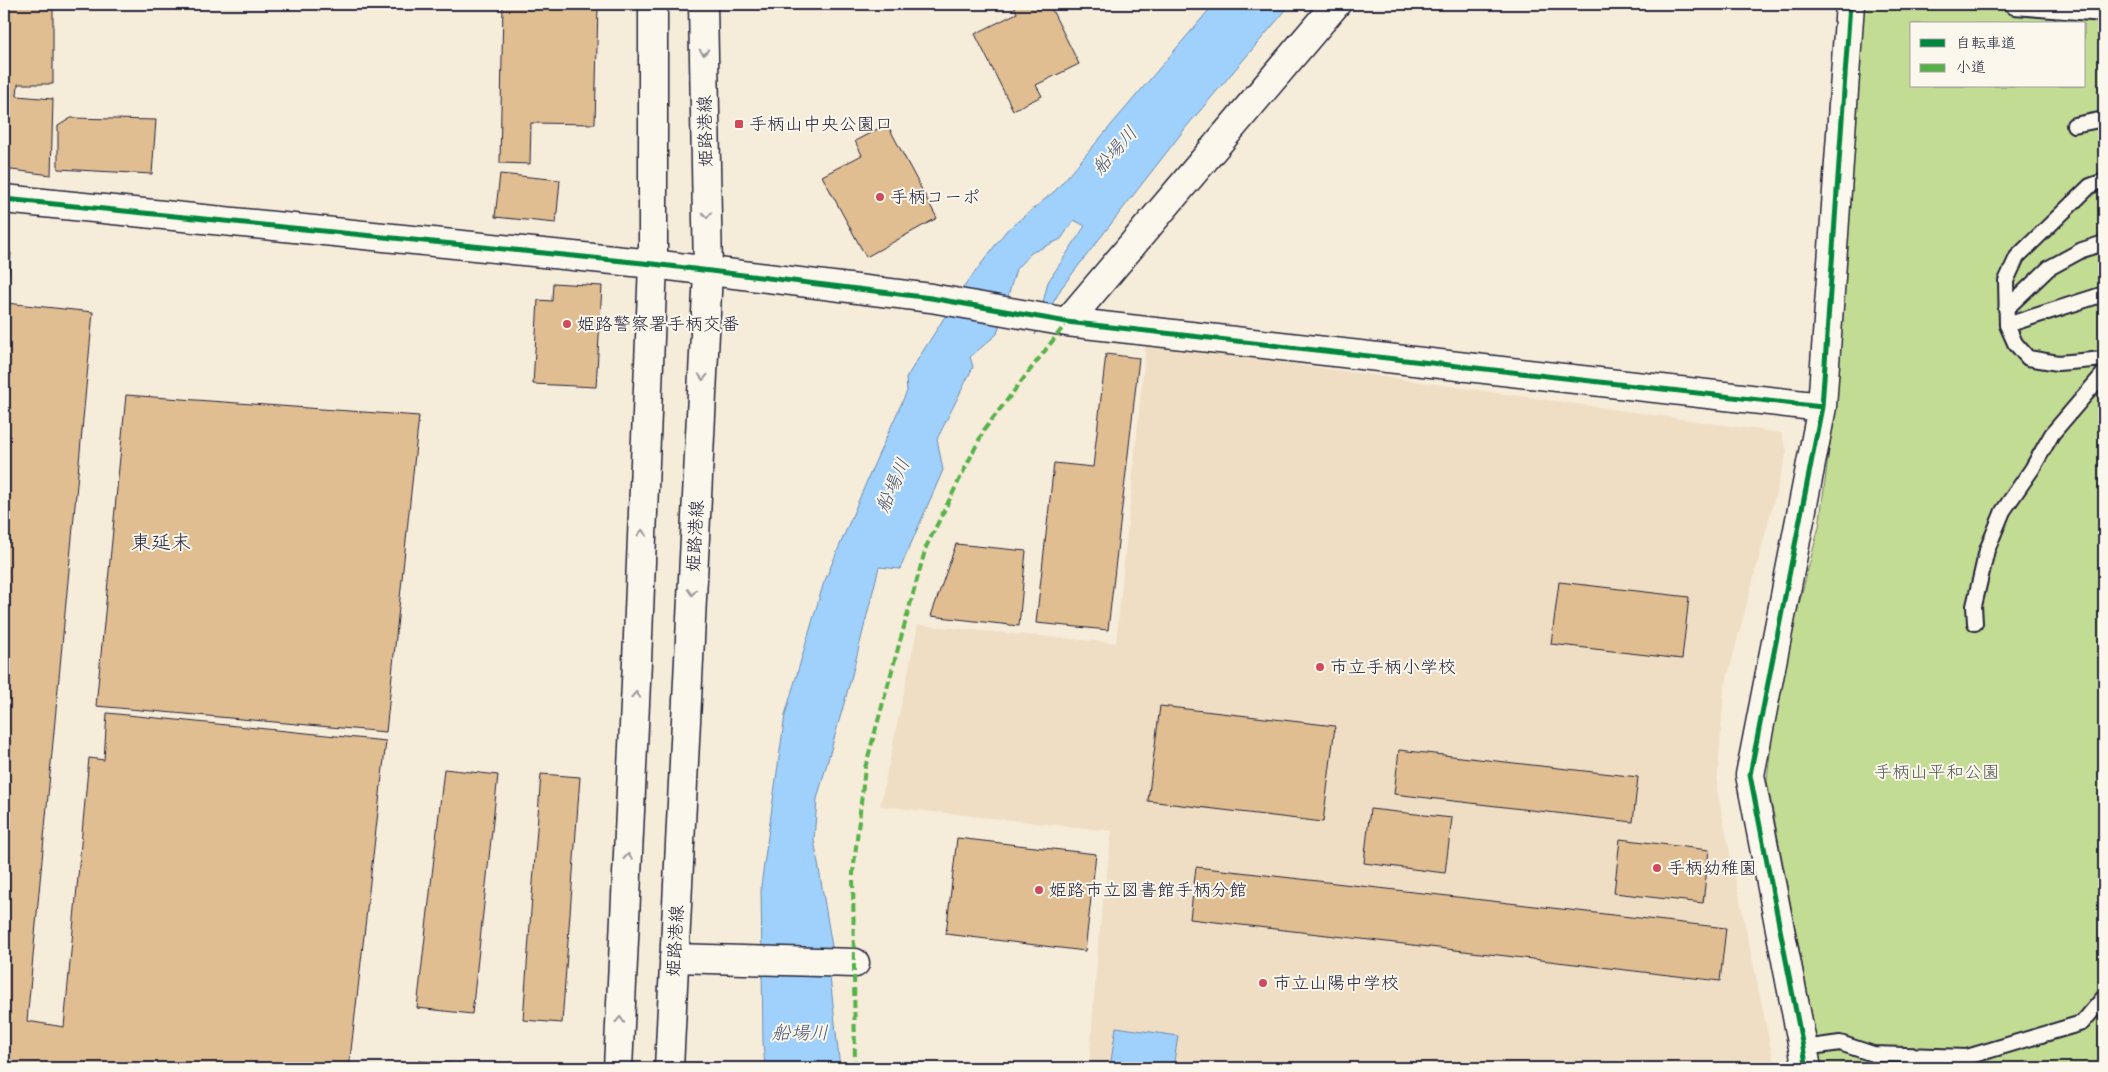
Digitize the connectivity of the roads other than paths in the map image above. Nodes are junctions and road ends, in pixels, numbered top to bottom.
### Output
1 (653, 4) edge
2 (703, 4) edge
3 (1336, 4) edge
4 (1850, 4) edge
5 (2011, 4) edge
6 (2104, 14) edge
7 (2104, 119) edge
8 (2074, 125) dead end
9 (2104, 181) edge
10 (4, 199) edge
11 (2104, 243) edge
12 (653, 264) junction
13 (708, 272) junction
14 (2104, 294) edge
15 (2006, 309) junction
16 (1067, 322) junction
17 (2007, 325) junction
18 (2104, 359) edge
19 (2104, 373) edge
20 (1822, 407) junction
21 (1975, 623) dead end
22 (674, 958) junction
23 (855, 963) dead end
24 (2104, 997) edge
25 (1805, 1058) edge
26 (618, 1068) edge
27 (670, 1068) edge

1 - 12 street
2 -> 13 street, 姫路港線
3 - 16 street
4 - 20 street
5 - 6 lane
7 - 8 lane
9 - 15 lane
10 - 12 street
11 - 15 lane
12 - 13 street
26 -> 12 street
13 - 16 street
13 -> 22 street, 姫路港線
14 - 17 lane
15 - 17 lane
16 - 20 street
17 - 18 lane
19 - 21 lane
20 - 25 street
22 - 23 street
22 - 27 street, 姫路港線
24 - 25 lane

